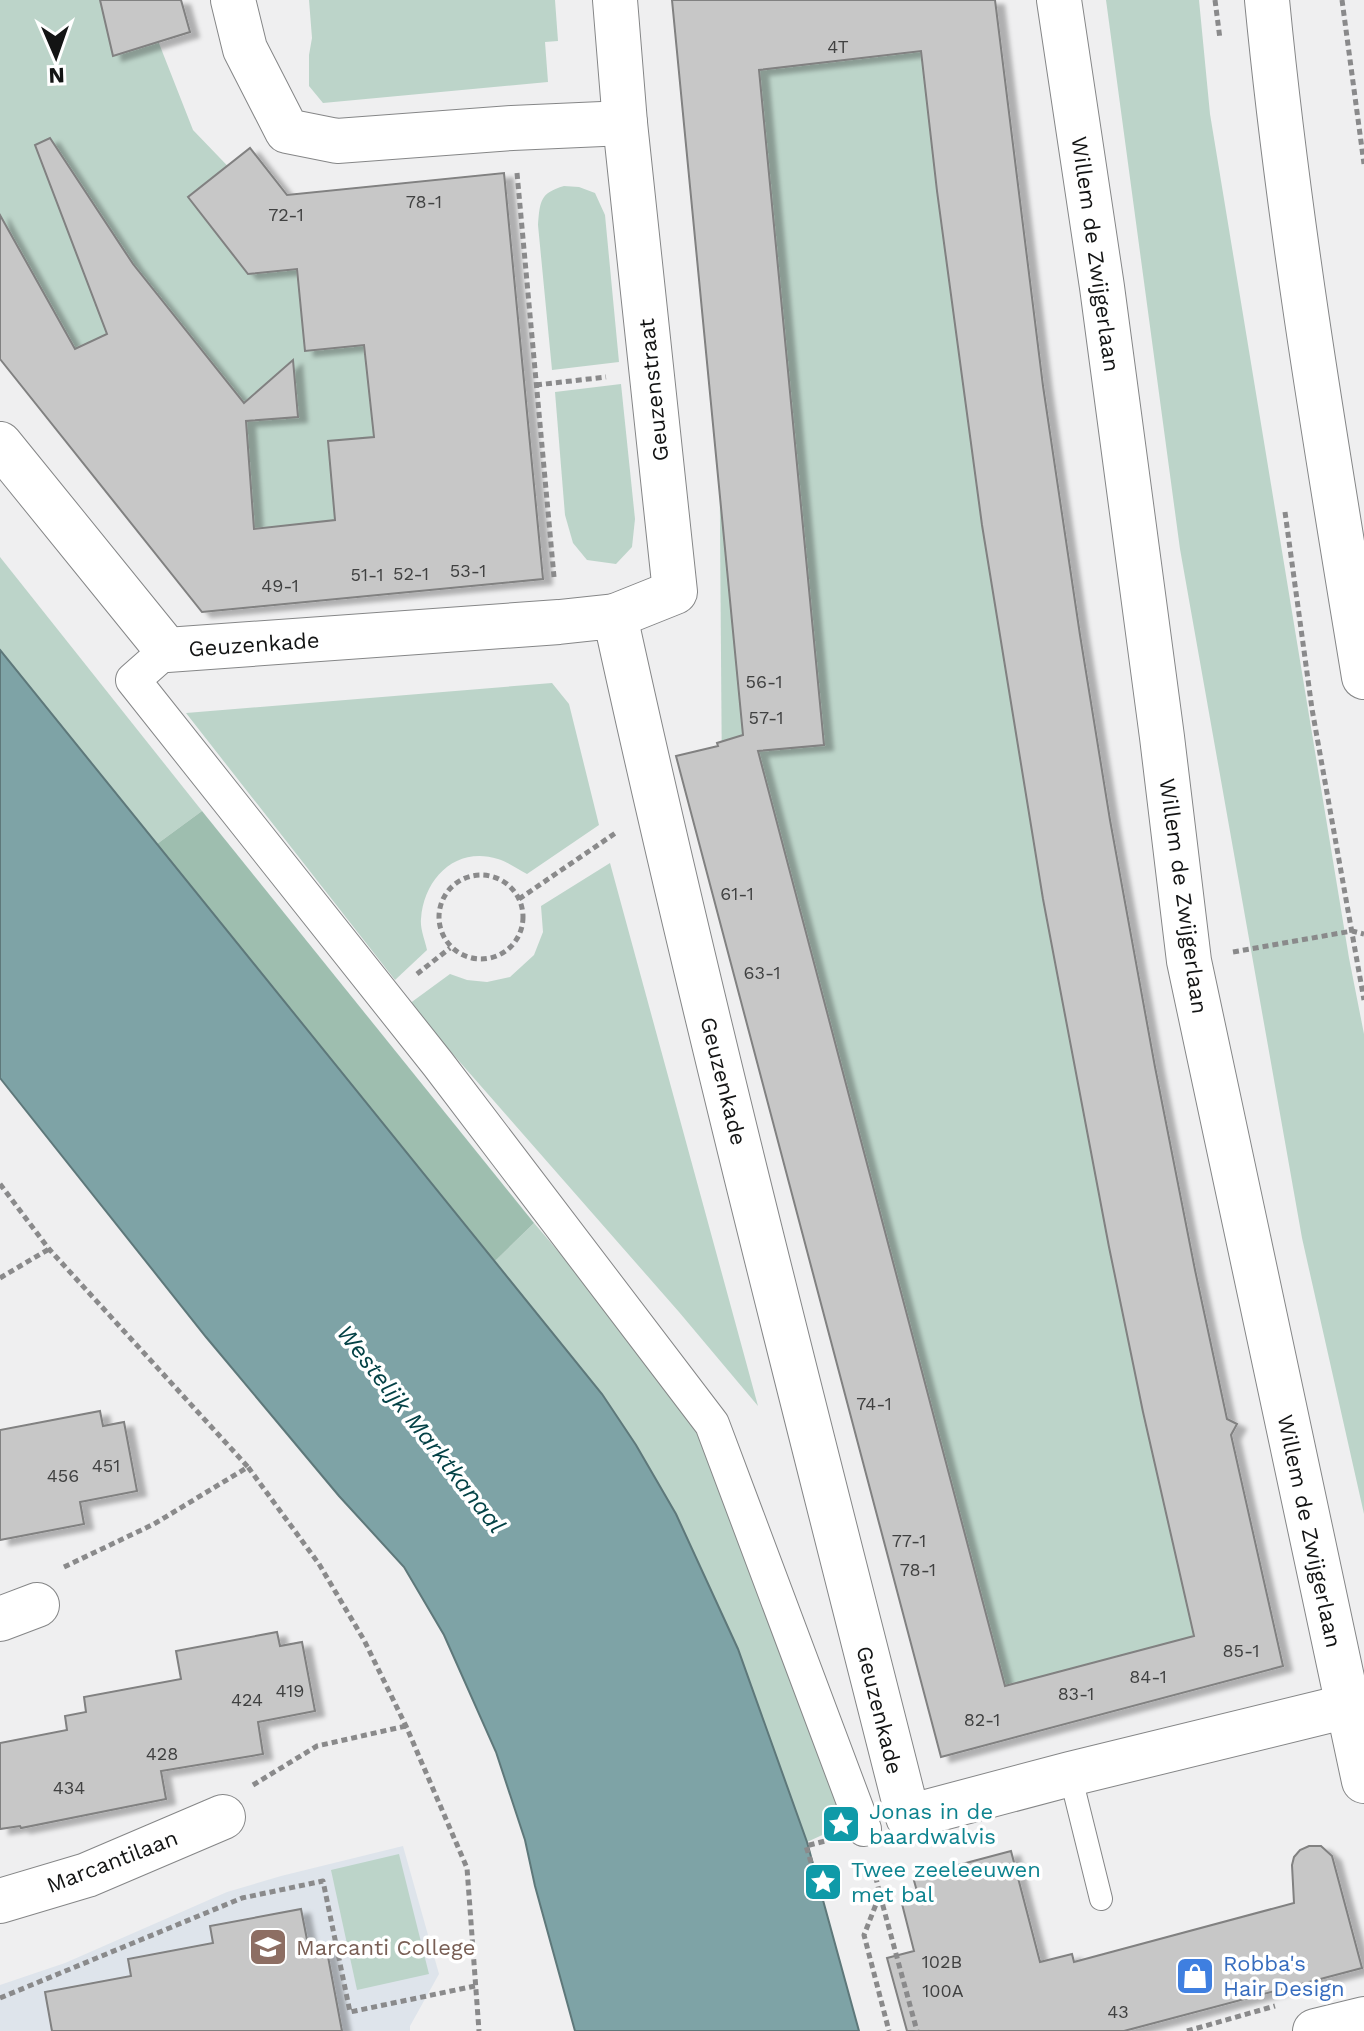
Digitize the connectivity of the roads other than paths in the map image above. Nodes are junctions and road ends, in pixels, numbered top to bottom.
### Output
1 (233, 0) edge
2 (615, 0) edge
3 (1059, 0) edge
4 (1267, 0) edge
5 (625, 123) junction
6 (0, 444) edge
7 (615, 616) junction
8 (167, 650) junction
9 (1364, 677) edge
10 (1348, 1706) junction
11 (1070, 1774) junction
12 (1364, 1781) edge
13 (223, 1817) road end
14 (864, 1829) road end
15 (1101, 1899) dead end
16 (0, 1901) edge
17 (1364, 2019) edge
18 (1315, 2031) edge

1 - 5 street
2 - 5 street, Geuzenstraat
3 - 10 street, Willem de Zwijgerlaan
4 - 9 street
5 - 7 street, Geuzenstraat
6 - 8 street, Geuzenkade
7 - 8 street, Geuzenkade
7 - 11 street, Geuzenkade
8 - 14 street, Geuzenkade
10 - 11 street, Geuzenkade
10 - 12 street, Willem de Zwijgerlaan
11 - 15 lane
13 - 16 street, Marcantilaan
17 - 18 street

